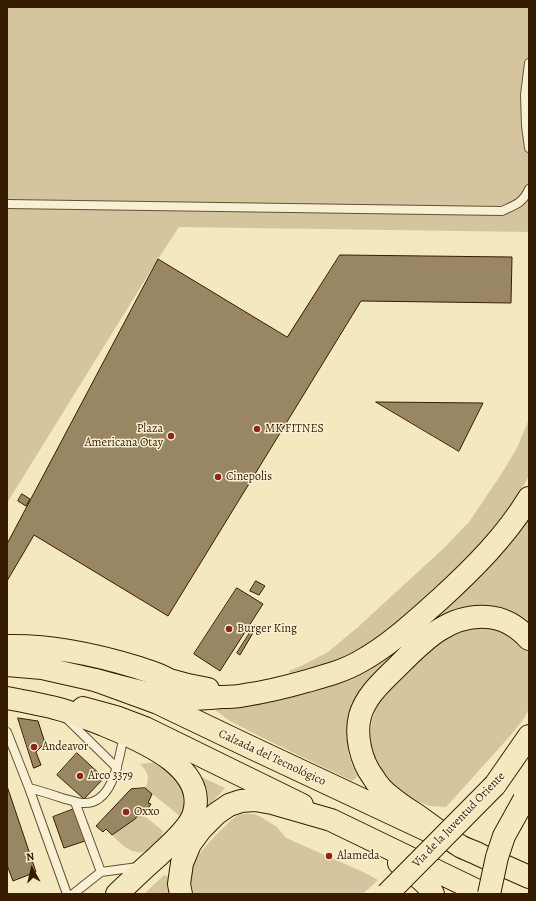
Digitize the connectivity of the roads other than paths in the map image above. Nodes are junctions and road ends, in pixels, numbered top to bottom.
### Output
1 (529, 63) edge
2 (529, 148) edge
3 (529, 189) edge
4 (7, 204) edge
5 (529, 498) edge
6 (529, 639) edge
7 (7, 646) edge
8 (7, 665) edge
9 (166, 679) junction
10 (95, 680) junction
11 (285, 687) junction
12 (7, 698) edge
13 (188, 699) junction
14 (55, 708) junction
15 (7, 732) edge
16 (124, 734) junction
17 (529, 736) edge
18 (529, 744) edge
19 (250, 748) junction
20 (117, 768) junction
21 (495, 785) junction
22 (29, 788) junction
23 (527, 796) edge
24 (75, 802) junction
25 (331, 820) junction
26 (363, 836) junction
27 (461, 846) junction
28 (146, 866) junction
29 (101, 872) junction
30 (525, 875) edge
31 (67, 894) edge
32 (73, 894) edge
33 (117, 894) edge
34 (181, 894) edge
35 (387, 894) edge
36 (433, 894) edge
37 (484, 894) edge
38 (489, 894) edge

1 - 2 lane
3 - 4 lane
5 - 11 main road
6 - 27 main road
7 - 9 main road
8 - 10 main road, Calzada del Tecnológico
9 - 11 main road
9 - 13 main road
10 - 13 main road
10 - 19 main road, Calzada del Tecnológico
11 - 13 main road
12 - 14 main road
12 - 25 main road
13 - 19 main road
14 - 16 main road
14 - 20 lane
15 - 22 lane
16 - 20 lane
16 - 28 main road
17 - 21 main road
18 - 21 main road, Via de la Juventud Oriente
19 - 27 main road, Calzada del Tecnológico
20 - 24 lane
21 - 35 main road, Via de la Juventud Oriente, bridge
22 - 24 lane
22 - 31 lane
23 - 38 main road, bridge
24 - 29 lane
25 - 26 main road
25 - 34 main road
26 - 36 main road
26 - 37 main road
27 - 30 main road, Calzada del Tecnológico
28 - 29 lane
28 - 33 main road
29 - 32 lane

